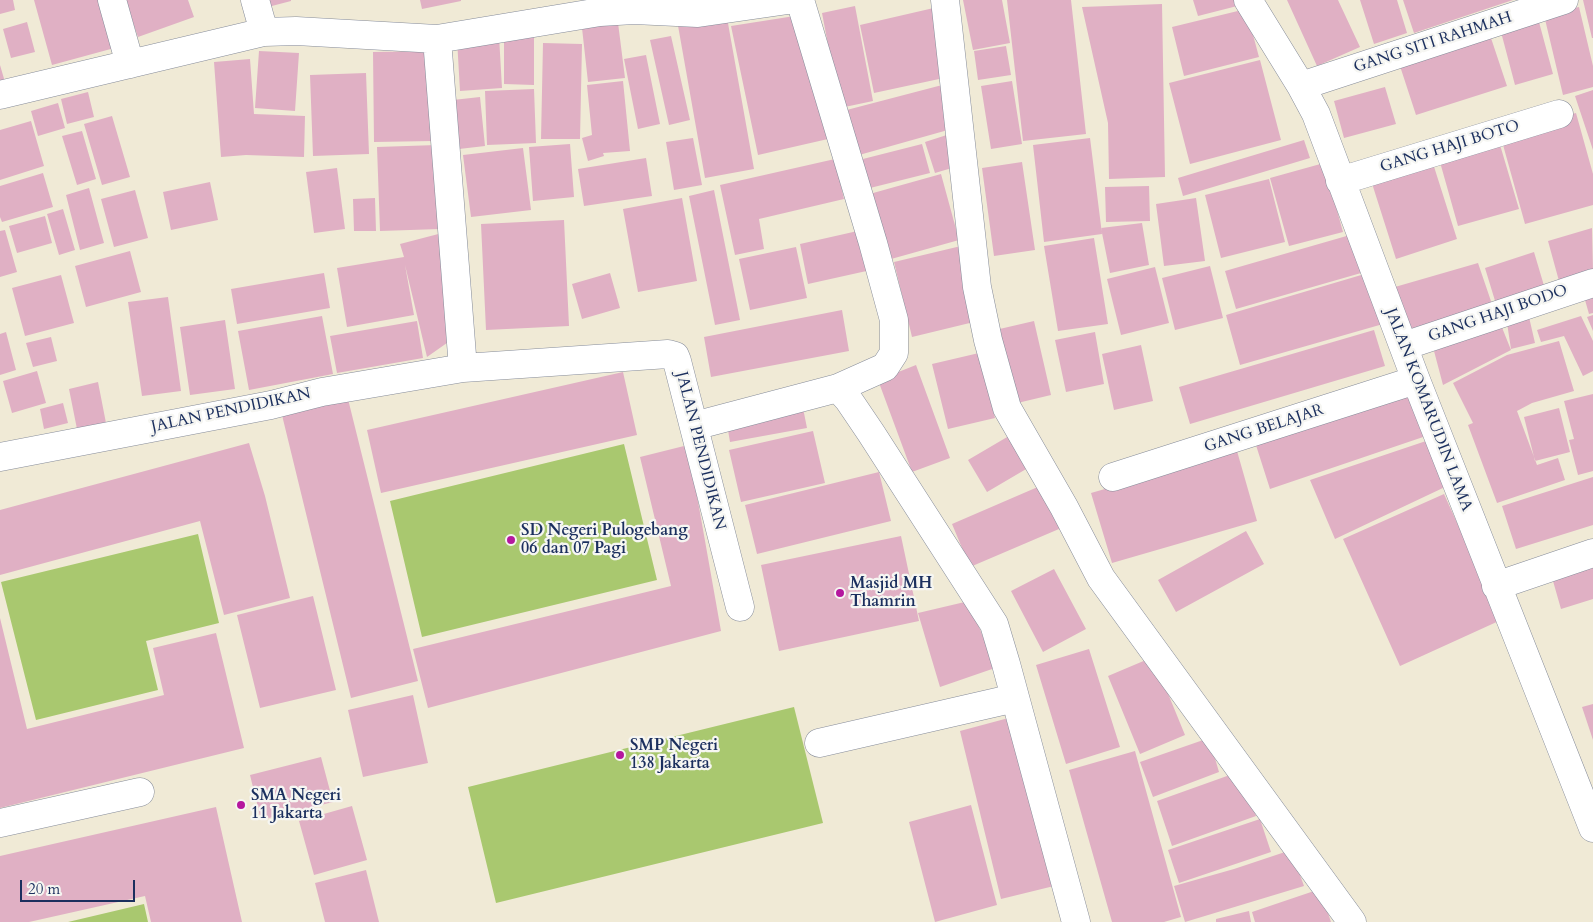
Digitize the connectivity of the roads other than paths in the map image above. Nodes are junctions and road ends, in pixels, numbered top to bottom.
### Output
1 (112, 0) edge
2 (255, 0) edge
3 (788, 0) edge
4 (800, 0) edge
5 (945, 0) edge
6 (1248, 0) edge
7 (1564, 0) edge
8 (264, 32) junction
9 (437, 39) junction
10 (130, 64) junction
11 (1301, 86) junction
12 (0, 95) edge
13 (1559, 114) dead end
14 (1340, 181) junction
15 (1593, 283) edge
16 (1404, 346) junction
17 (463, 368) junction
18 (1416, 380) junction
19 (838, 388) junction
20 (694, 426) junction
21 (0, 457) edge
22 (1113, 477) dead end
23 (1593, 553) edge
24 (1496, 586) junction
25 (740, 607) dead end
26 (1016, 698) junction
27 (819, 743) dead end
28 (140, 792) dead end
29 (0, 823) edge
30 (1593, 828) edge
31 (1076, 922) edge
32 (1352, 922) edge

1 - 10 street
2 - 8 street
3 - 9 street
4 - 19 street
5 - 32 street
6 - 11 street, JALAN KOMARUDIN LAMA
7 - 11 street, GANG SITI RAHMAH
8 - 9 street
8 - 10 street
9 - 17 street
10 - 12 street
11 - 14 street, JALAN KOMARUDIN LAMA
13 - 14 street, GANG HAJI BOTO
14 - 16 street, JALAN KOMARUDIN LAMA
15 - 16 street, GANG HAJI BODO
16 - 18 street, JALAN KOMARUDIN LAMA
17 - 20 street, JALAN PENDIDIKAN
17 - 21 street, JALAN PENDIDIKAN
18 - 22 street, GANG BELAJAR
18 - 24 street, JALAN KOMARUDIN LAMA
19 - 20 street
19 - 26 street
20 - 25 street, JALAN PENDIDIKAN
23 - 24 street
24 - 30 street, JALAN KOMARUDIN LAMA
26 - 27 street
26 - 31 street
28 - 29 street

